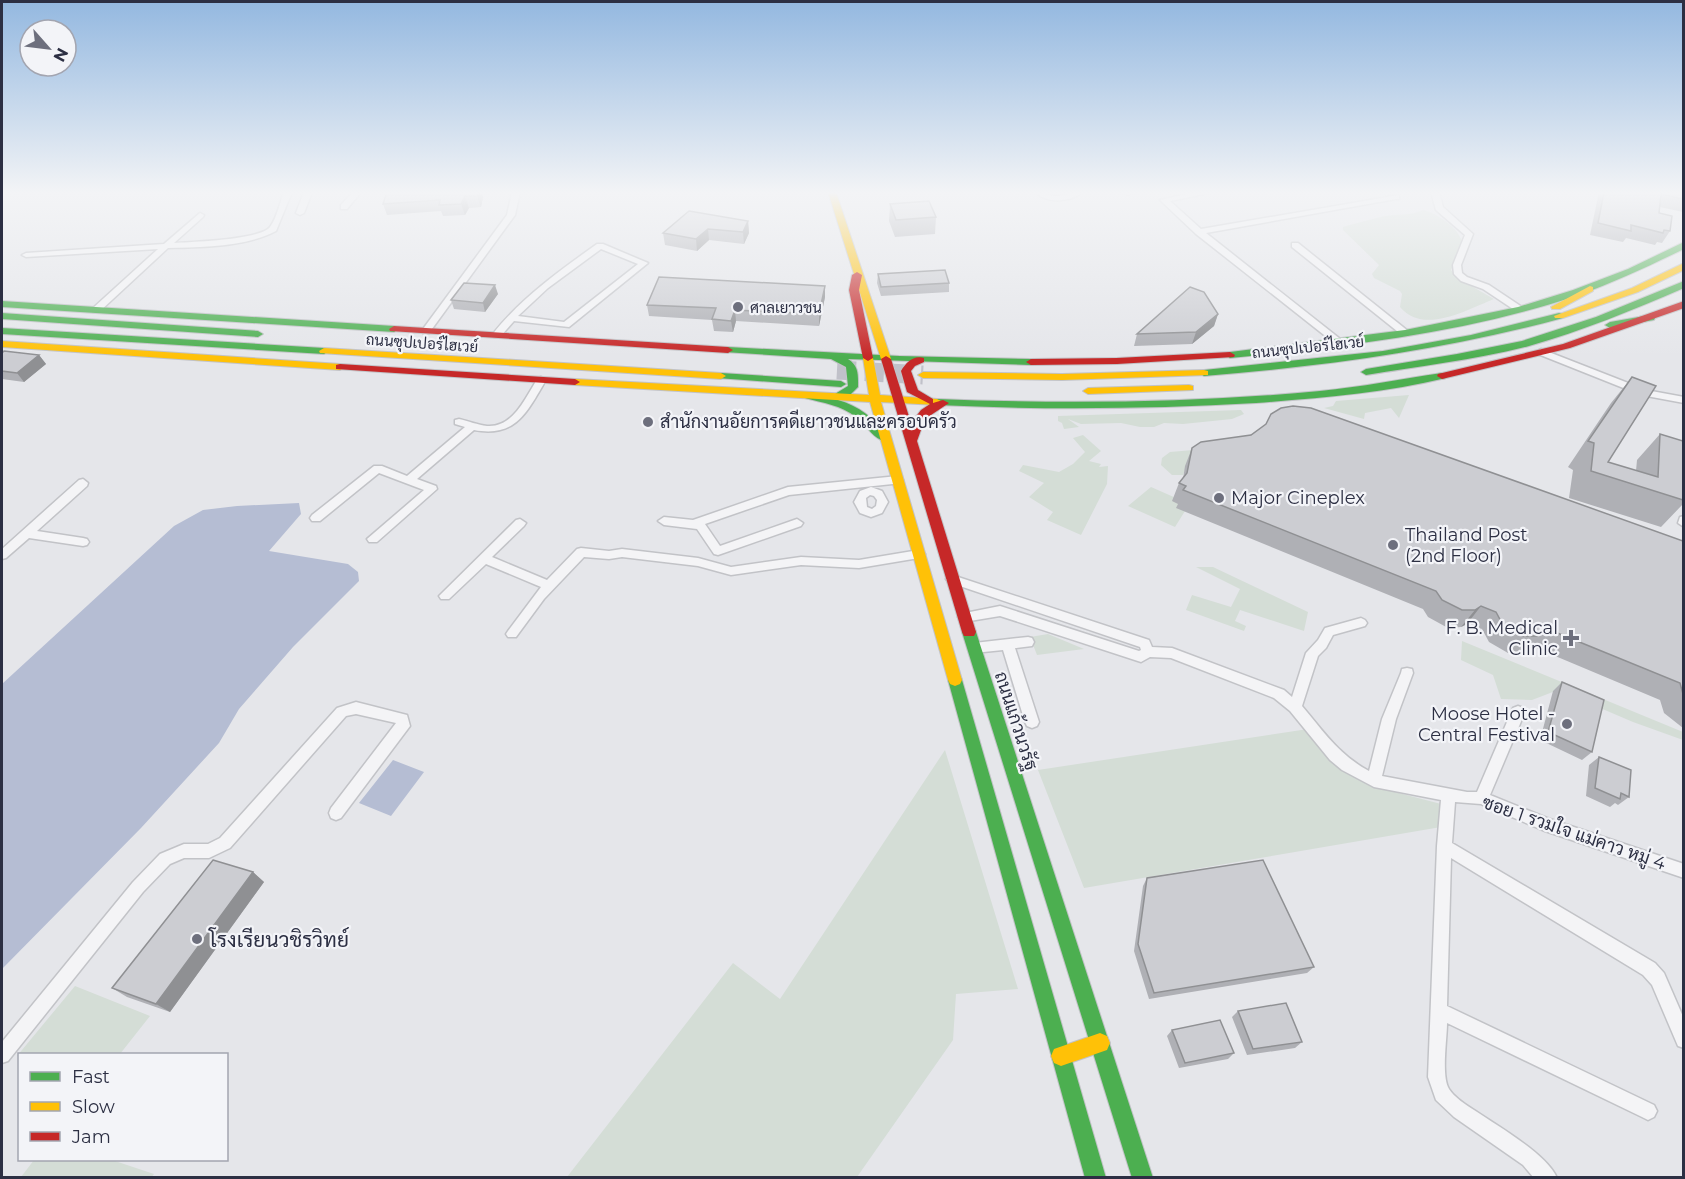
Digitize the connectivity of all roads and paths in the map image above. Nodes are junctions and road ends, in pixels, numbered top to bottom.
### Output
1 (150, 247) edge
2 (165, 247) edge
3 (483, 247) edge
4 (598, 247) edge
5 (603, 247) edge
6 (848, 247) edge
7 (1218, 247) edge
8 (1298, 247) edge
9 (1464, 247) edge
10 (1679, 247) edge
11 (26, 255) dead end
12 (1683, 266) edge
13 (857, 275) junction
14 (1683, 284) edge
15 (1590, 290) junction
16 (2, 304) edge
17 (1683, 304) edge
18 (76, 309) junction
19 (1519, 309) junction
20 (96, 310) junction
21 (2, 316) edge
22 (510, 318) junction
23 (1650, 318) junction
24 (1516, 328) junction
25 (2, 331) edge
26 (422, 331) junction
27 (1405, 333) junction
28 (496, 335) junction
29 (90, 338) junction
30 (1545, 338) junction
31 (5, 344) edge
32 (1341, 344) junction
33 (1541, 352) junction
34 (868, 358) junction
35 (886, 359) junction
36 (920, 360) junction
37 (836, 364) junction
38 (1356, 374) dead end
39 (541, 380) junction
40 (841, 384) tunnel mouth
41 (1222, 386) dead end
42 (809, 396) junction
43 (835, 398) junction
44 (875, 400) junction
45 (1683, 400) edge
46 (898, 401) junction
47 (938, 403) junction
48 (459, 422) dead end
49 (472, 427) junction
50 (910, 443) junction
51 (889, 448) junction
52 (409, 480) junction
53 (898, 480) junction
54 (83, 483) dead end
55 (316, 518) dead end
56 (664, 521) dead end
57 (520, 523) dead end
58 (797, 523) dead end
59 (699, 525) junction
60 (26, 533) junction
61 (373, 539) dead end
62 (83, 542) dead end
63 (919, 554) junction
64 (2, 555) edge
65 (484, 558) junction
66 (952, 579) junction
67 (549, 586) junction
68 (445, 596) dead end
69 (964, 617) junction
70 (1360, 623) dead end
71 (512, 634) dead end
72 (1028, 642) dead end
73 (1007, 644) junction
74 (974, 648) junction
75 (1148, 652) junction
76 (1407, 673) dead end
77 (1295, 707) junction
78 (1518, 712) dead end
79 (1032, 722) dead end
80 (1374, 781) junction
81 (1449, 795) junction
82 (1481, 798) junction
83 (336, 813) dead end
84 (1444, 846) junction
85 (1683, 871) edge
86 (1440, 1011) junction
87 (1683, 1041) edge
88 (1100, 1043) junction
89 (2, 1055) edge
90 (1061, 1056) junction
91 (1648, 1111) dead end
92 (1096, 1178) edge
93 (1143, 1178) edge
94 (1548, 1178) edge

1 - 11 street
2 - 20 street
3 - 26 street
4 - 22 street
5 - 22 street
6 - 13 main road, ถนนแก้วนวรัฐ
7 - 32 street
8 - 27 street
9 - 19 street
10 - 15 main road
12 - 24 main road, ถนนซุปเปอร์ไฮเวย์
13 - 34 main road, ถนนแก้วนวรัฐ
13 - 35 main road, ถนนแก้วนวรัฐ
14 - 30 main road, ถนนซุปเปอร์ไฮเวย์
15 - 19 main road
15 - 24 main road
16 - 18 main road
17 - 23 main road
18 - 20 main road
18 - 21 main road
19 - 27 main road
20 - 26 main road
21 - 37 main road, ถนนซุปเปอร์ไฮเวย์
22 - 28 street
23 - 30 main road
23 - 33 main road
24 - 41 main road, ถนนซุปเปอร์ไฮเวย์
25 - 29 main road, ถนนซุปเปอร์ไฮเวย์
26 - 28 main road
27 - 32 main road
28 - 37 main road
29 - 31 main road
29 - 40 main road, ถนนซุปเปอร์ไฮเวย์
30 - 38 main road, ถนนซุปเปอร์ไฮเวย์
31 - 39 main road
32 - 36 main road
33 - 45 street
33 - 47 main road
34 - 35 main road
34 - 37 main road
34 - 44 main road, ถนนแก้วนวรัฐ
35 - 36 main road
35 - 46 main road, ถนนแก้วนวรัฐ
36 - 47 main road
37 - 43 main road
39 - 42 main road
39 - 49 street
42 - 43 main road
42 - 51 main road
43 - 44 main road
44 - 46 main road
44 - 51 main road, ถนนแก้วนวรัฐ
46 - 47 main road
46 - 50 main road, ถนนแก้วนวรัฐ
47 - 50 main road
48 - 49 street
49 - 52 street
50 - 66 main road, ถนนแก้วนวรัฐ
51 - 53 main road, ถนนแก้วนวรัฐ
52 - 55 street
52 - 61 street
53 - 59 street
53 - 63 main road, ถนนแก้วนวรัฐ
54 - 60 street
56 - 59 street
57 - 65 street
58 - 59 street
60 - 62 street
60 - 64 street
63 - 67 street
63 - 90 main road, ถนนแก้วนวรัฐ
65 - 67 street
65 - 68 street
66 - 69 main road, ถนนแก้วนวรัฐ
66 - 75 street
67 - 71 street
69 - 74 main road, ถนนแก้วนวรัฐ
69 - 75 street, ซอย 1 รวมใจ แม่คาว หมู่ 4
70 - 77 street
72 - 73 street
73 - 74 street
73 - 79 street
74 - 88 main road, ถนนแก้วนวรัฐ
75 - 77 street, ซอย 1 รวมใจ แม่คาว หมู่ 4
76 - 80 street
77 - 80 street, ซอย 1 รวมใจ แม่คาว หมู่ 4
78 - 82 street
80 - 81 street, ซอย 1 รวมใจ แม่คาว หมู่ 4
81 - 82 street, ซอย 1 รวมใจ แม่คาว หมู่ 4
81 - 84 street
82 - 85 street, ซอย 1 รวมใจ แม่คาว หมู่ 4
83 - 89 street
84 - 86 street
84 - 87 street
86 - 91 street
86 - 94 street
88 - 90 main road
88 - 93 main road, ถนนแก้วนวรัฐ
90 - 92 main road, ถนนแก้วนวรัฐ

